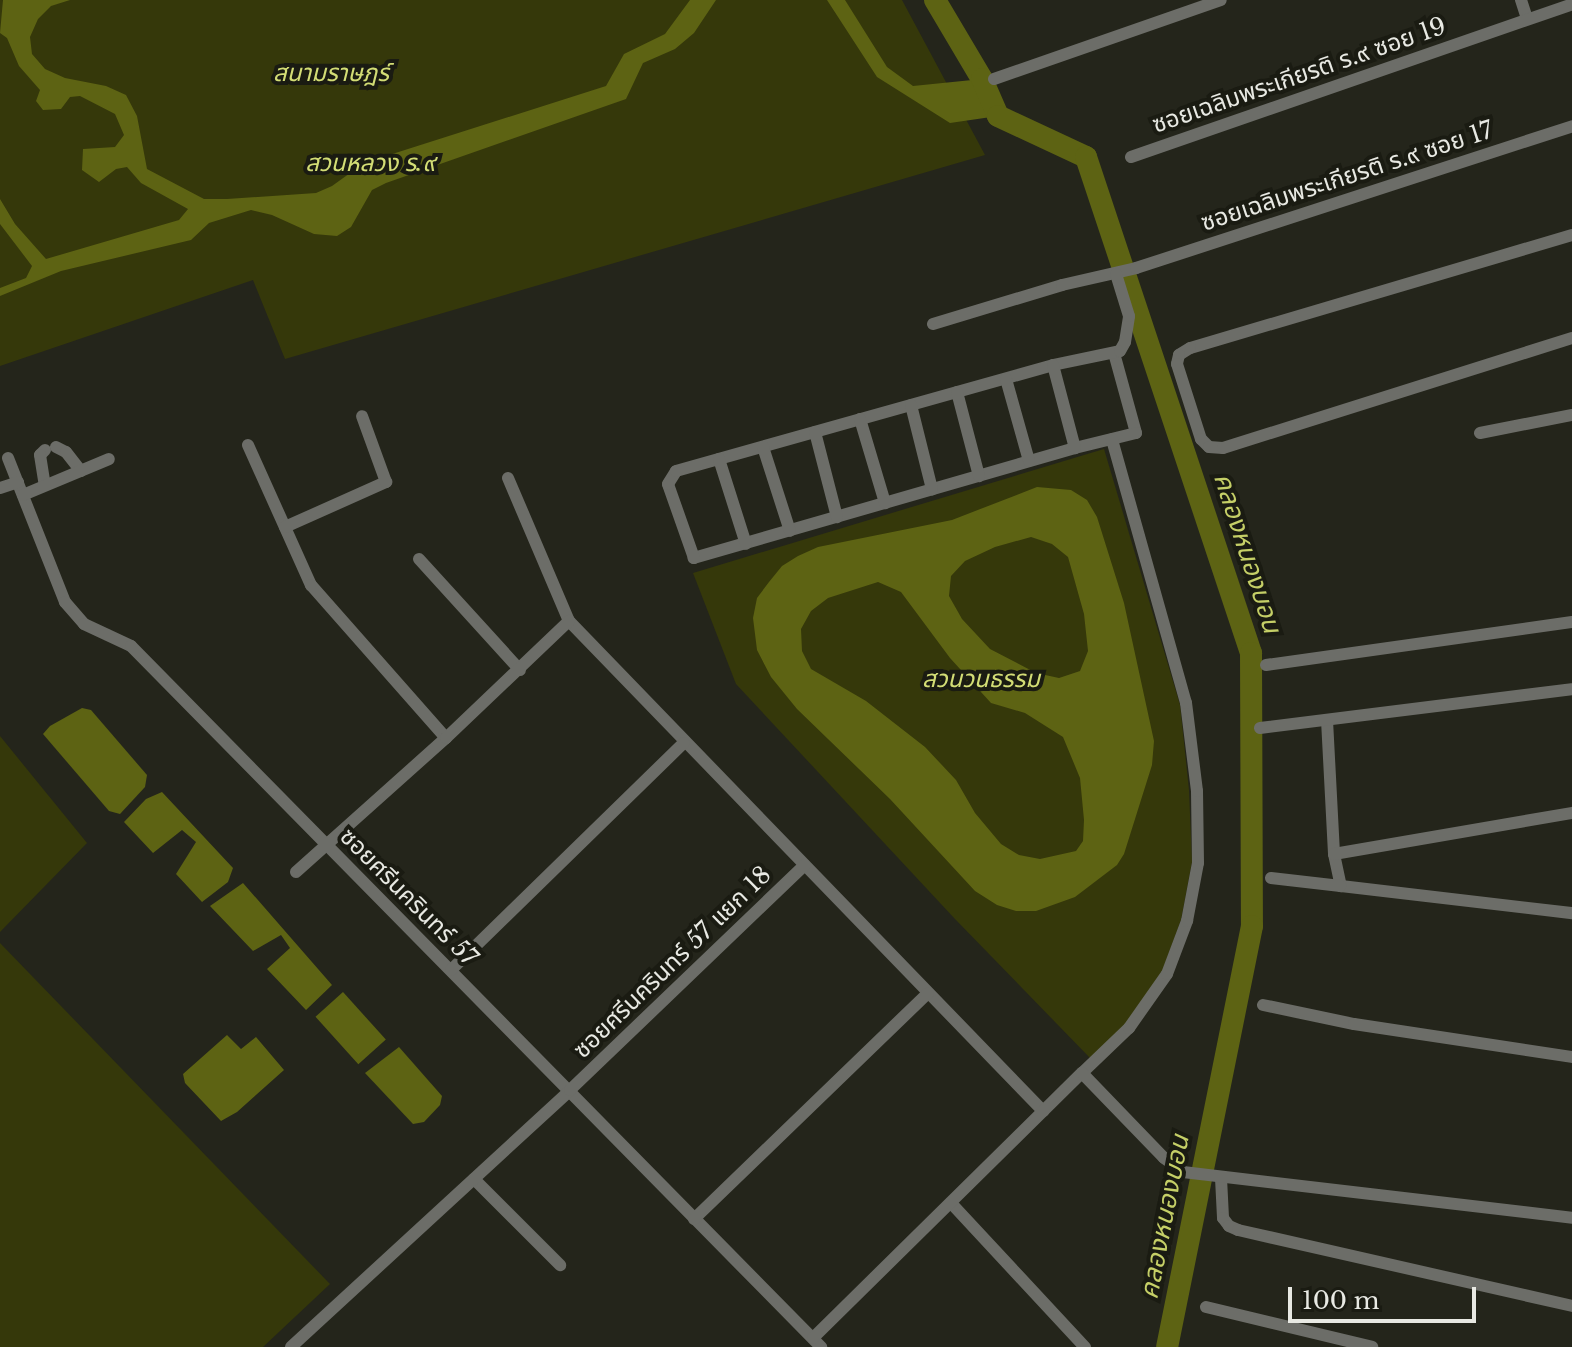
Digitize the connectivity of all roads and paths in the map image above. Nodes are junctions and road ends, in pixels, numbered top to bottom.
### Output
1 (1221, 0) edge
2 (1521, 0) edge
3 (1572, 4) edge
4 (1527, 19) junction
5 (994, 79) dead end
6 (1572, 126) edge
7 (1131, 157) dead end
8 (1572, 235) edge
9 (1117, 274) junction
10 (933, 324) dead end
11 (1572, 338) edge
12 (1114, 353) junction
13 (1053, 365) junction
14 (1006, 379) junction
15 (957, 392) junction
16 (911, 405) junction
17 (1572, 415) edge
18 (362, 416) dead end
19 (860, 419) junction
20 (815, 432) junction
21 (1480, 433) dead end
22 (1112, 439) junction
23 (248, 445) dead end
24 (763, 447) junction
25 (1075, 448) junction
26 (8, 458) dead end
27 (109, 459) dead end
28 (719, 459) junction
29 (1029, 461) junction
30 (81, 471) junction
31 (979, 476) junction
32 (508, 478) dead end
33 (18, 482) junction
34 (45, 485) junction
35 (0, 488) edge
36 (932, 489) junction
37 (23, 495) junction
38 (885, 503) junction
39 (837, 517) junction
40 (285, 527) junction
41 (790, 531) junction
42 (746, 544) junction
43 (419, 559) dead end
44 (569, 621) junction
45 (1572, 622) edge
46 (1266, 665) dead end
47 (520, 670) junction
48 (1572, 689) edge
49 (1327, 720) junction
50 (1260, 728) dead end
51 (446, 738) junction
52 (684, 743) junction
53 (1572, 813) edge
54 (327, 845) junction
55 (1334, 854) junction
56 (805, 865) junction
57 (296, 872) dead end
58 (1271, 878) dead end
59 (1341, 886) junction
60 (1572, 913) edge
61 (451, 970) junction
62 (928, 993) junction
63 (1263, 1005) dead end
64 (1572, 1057) edge
65 (1082, 1073) junction
66 (570, 1090) junction
67 (1043, 1111) junction
68 (1221, 1178) junction
69 (474, 1179) junction
70 (951, 1203) junction
71 (1572, 1218) edge
72 (694, 1219) junction
73 (560, 1265) dead end
74 (1572, 1306) edge
75 (1206, 1307) dead end
76 (817, 1342) edge
77 (294, 1346) edge
78 (1085, 1347) edge
79 (1372, 1347) edge

1 - 5 street
2 - 4 street
3 - 4 street, ซอยเฉลิมพระเกียรติ ร.๙ ซอย 19
4 - 7 street, ซอยเฉลิมพระเกียรติ ร.๙ ซอย 19
6 - 9 street, ซอยเฉลิมพระเกียรติ ร.๙ ซอย 17
8 - 11 street
9 - 10 street, ซอยเฉลิมพระเกียรติ ร.๙ ซอย 17
9 - 12 street
12 - 13 street
12 - 22 street
13 - 14 street
13 - 25 street
14 - 15 street
14 - 29 street
15 - 16 street
15 - 31 street
16 - 19 street
16 - 36 street
17 - 21 street
18 - 40 street
19 - 20 street
19 - 38 street
20 - 24 street
20 - 39 street
22 - 25 street
22 - 65 street
23 - 40 street
24 - 28 street
24 - 41 street
25 - 29 street
26 - 33 street, ซอยศรีนครินทร์ 57
27 - 30 street
28 - 42 street
28 - 42 street
29 - 31 street
30 - 34 street
30 - 34 street
31 - 36 street
32 - 44 street
33 - 35 street
33 - 37 street, ซอยศรีนครินทร์ 57
34 - 37 street
36 - 38 street
37 - 54 street, ซอยศรีนครินทร์ 57
38 - 39 street
39 - 41 street
40 - 51 street
41 - 42 street
43 - 47 street
44 - 47 street
44 - 52 street
45 - 46 street
47 - 51 street
48 - 49 street
49 - 50 street
49 - 55 street
51 - 54 street
52 - 56 street
52 - 61 street
53 - 55 street
54 - 57 street
54 - 61 street, ซอยศรีนครินทร์ 57
55 - 59 street
56 - 62 street
56 - 66 street, ซอยศรีนครินทร์ 57 แยก 18
58 - 59 street
59 - 60 street
61 - 66 street, ซอยศรีนครินทร์ 57
62 - 67 street
62 - 72 street
63 - 64 street
65 - 67 street
65 - 68 street
66 - 69 street, ซอยศรีนครินทร์ 57 แยก 18
66 - 72 street, ซอยศรีนครินทร์ 57
67 - 70 street
68 - 71 street
68 - 74 street
69 - 73 street
69 - 77 street, ซอยศรีนครินทร์ 57 แยก 18
70 - 76 street
70 - 78 street
72 - 76 street, ซอยศรีนครินทร์ 57
75 - 79 street

